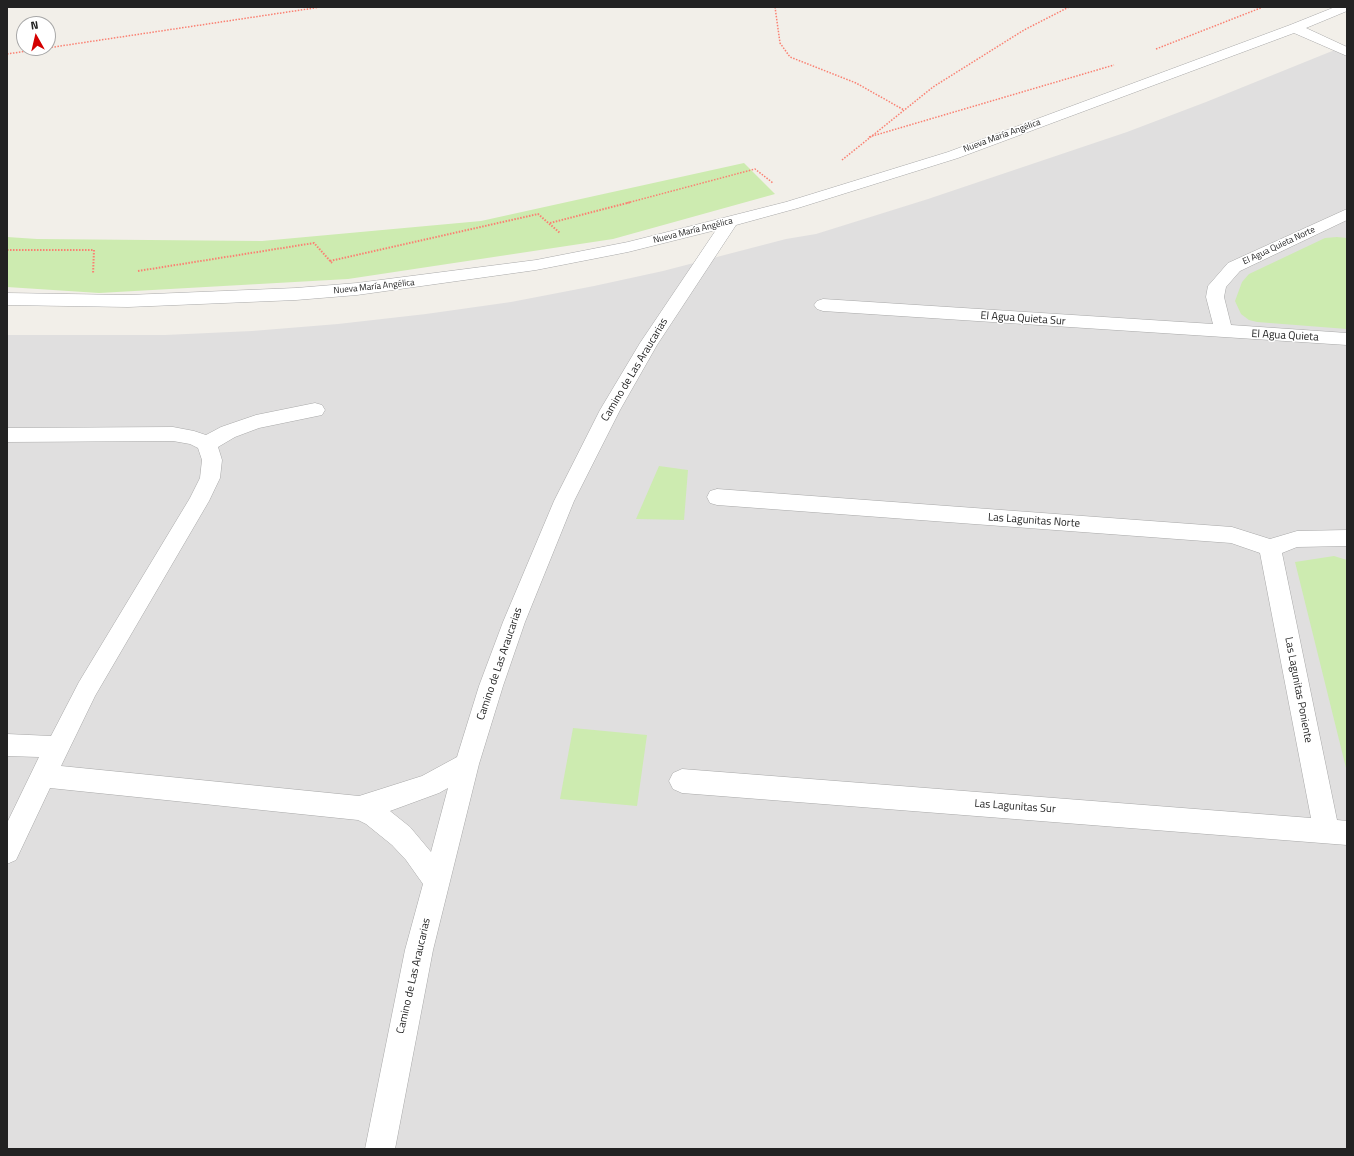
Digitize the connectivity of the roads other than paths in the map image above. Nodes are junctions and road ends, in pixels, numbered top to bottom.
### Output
1 (1346, 7) edge
2 (1332, 13) junction
3 (1347, 20) edge
4 (1295, 28) junction
5 (1347, 52) edge
6 (1344, 219) edge
7 (730, 222) junction
8 (7, 299) edge
9 (823, 305) dead end
10 (1224, 332) junction
11 (1347, 340) edge
12 (315, 410) dead end
13 (7, 435) edge
14 (207, 444) junction
15 (717, 497) dead end
16 (1347, 538) edge
17 (1270, 548) junction
18 (7, 745) edge
19 (58, 747) junction
20 (467, 764) junction
21 (43, 776) junction
22 (682, 781) dead end
23 (359, 808) junction
24 (1336, 832) edge
25 (7, 851) edge
26 (436, 881) junction
27 (380, 1149) edge

1 - 2 street, Nueva María Angélica
2 - 3 street
2 - 4 street, Nueva María Angélica
4 - 5 street
4 - 7 street, Nueva María Angélica
6 - 10 street, El Agua Quieta Norte
7 - 8 street, Nueva María Angélica
7 - 20 street, Camino de Las Araucarias
9 - 10 street, El Agua Quieta Sur
10 - 11 street, El Agua Quieta
12 - 14 street
13 - 14 street
14 - 19 street
15 - 17 street, Las Lagunitas Norte
16 - 17 street
17 - 24 street, Las Lagunitas Poniente
18 - 19 street
19 - 21 street
20 - 23 street
20 - 26 street, Camino de Las Araucarias
21 - 23 street
21 - 25 street
22 - 24 street, Las Lagunitas Sur
23 - 26 street
26 - 27 street, Camino de Las Araucarias

